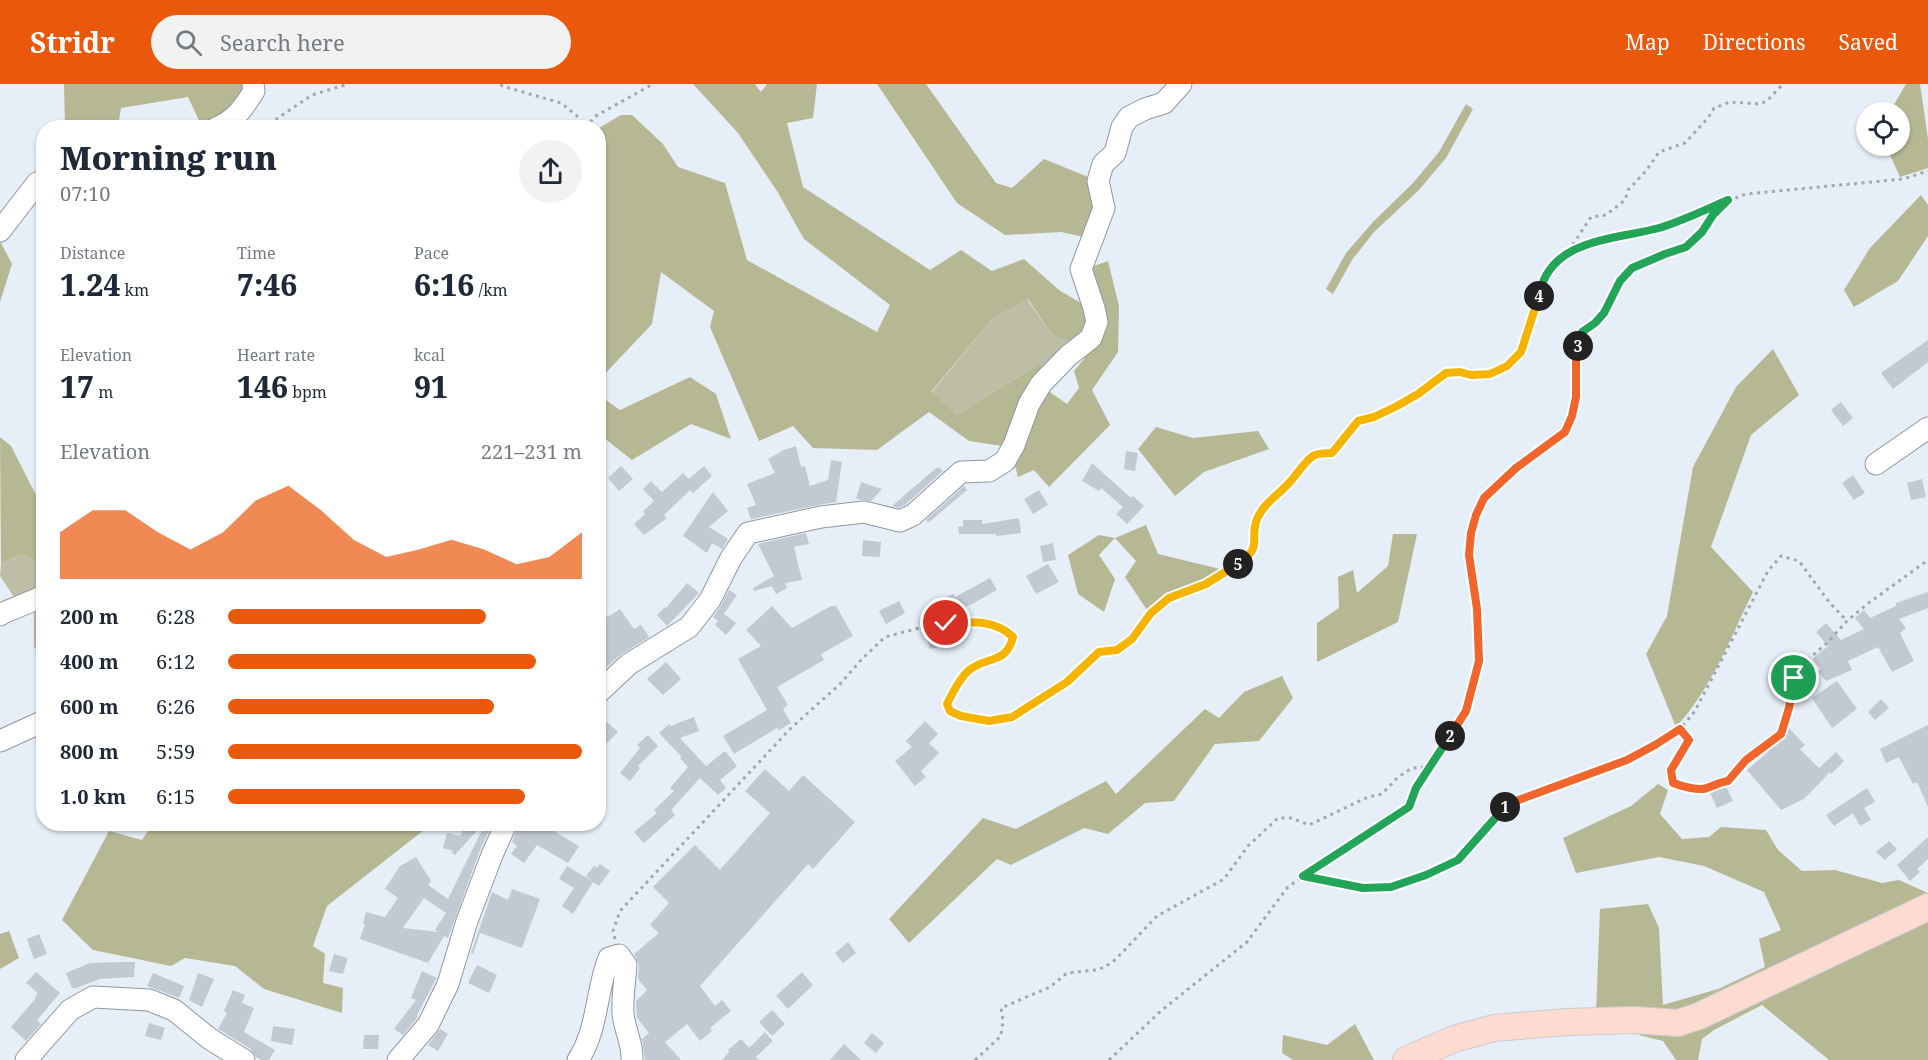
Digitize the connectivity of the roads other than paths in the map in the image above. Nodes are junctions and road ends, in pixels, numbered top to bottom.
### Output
1 (254, 84) edge
2 (1181, 84) edge
3 (230, 120) edge
4 (36, 184) edge
5 (0, 231) edge
6 (1928, 428) edge
7 (1876, 464) dead end
8 (36, 599) edge
9 (0, 615) edge
10 (606, 686) edge
11 (36, 725) edge
12 (0, 741) edge
13 (503, 831) edge
14 (1928, 907) edge
15 (26, 1060) edge
16 (244, 1060) edge
17 (398, 1060) edge
18 (578, 1060) edge
19 (633, 1060) edge
20 (1406, 1060) edge

1 - 3 street
2 - 10 street
4 - 5 street
6 - 7 street
8 - 9 street
11 - 12 street
13 - 17 street
14 - 20 main road
15 - 16 street
18 - 19 street

